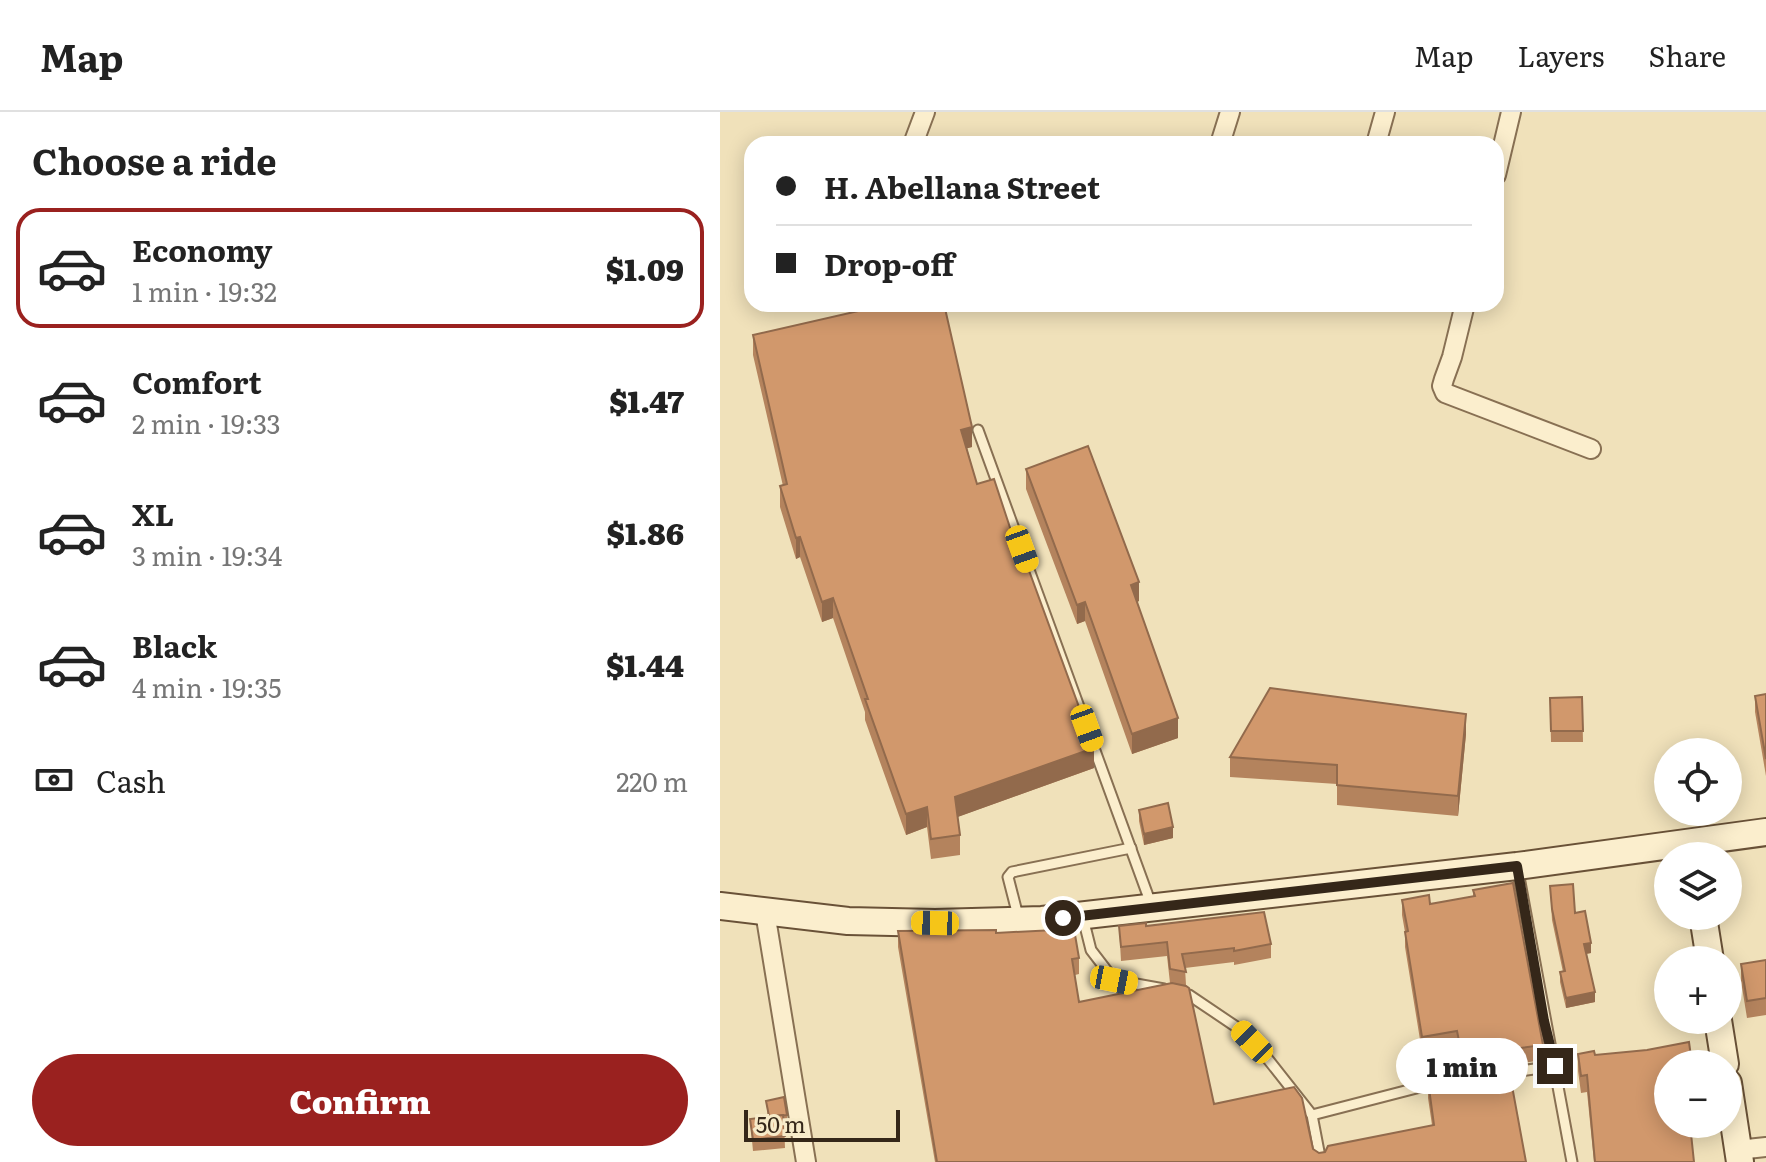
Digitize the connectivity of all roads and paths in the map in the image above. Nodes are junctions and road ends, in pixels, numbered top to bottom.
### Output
1 (925, 112) edge
2 (1230, 112) edge
3 (1385, 112) edge
4 (1511, 112) edge
5 (916, 136) edge
6 (1222, 136) edge
7 (1378, 136) edge
8 (1504, 141) edge
9 (1463, 312) edge
10 (978, 430) dead end
11 (1591, 449) dead end
12 (1766, 832) edge
13 (1724, 842) edge
14 (1131, 848) junction
15 (1654, 853) edge
16 (1517, 866) junction
17 (720, 906) edge
18 (1153, 909) junction
19 (765, 912) junction
20 (1083, 916) junction
21 (1020, 920) junction
22 (1555, 1066) junction
23 (1492, 1075) edge
24 (1445, 1081) edge
25 (1312, 1115) junction
26 (1766, 1147) edge
27 (1739, 1156) edge
28 (806, 1162) edge
29 (1321, 1162) edge
30 (1572, 1162) edge

1 - 5 street
2 - 6 street
3 - 7 street
4 - 8 street
9 - 11 street
10 - 14 lane
12 - 13 main road
14 - 18 lane
14 - 21 lane
15 - 16 main road
16 - 18 main road
16 - 22 lane
17 - 19 main road
18 - 20 main road
19 - 21 main road
19 - 28 street
20 - 21 main road
20 - 25 lane
22 - 23 lane
22 - 30 lane
24 - 25 lane
25 - 29 lane
26 - 27 street

